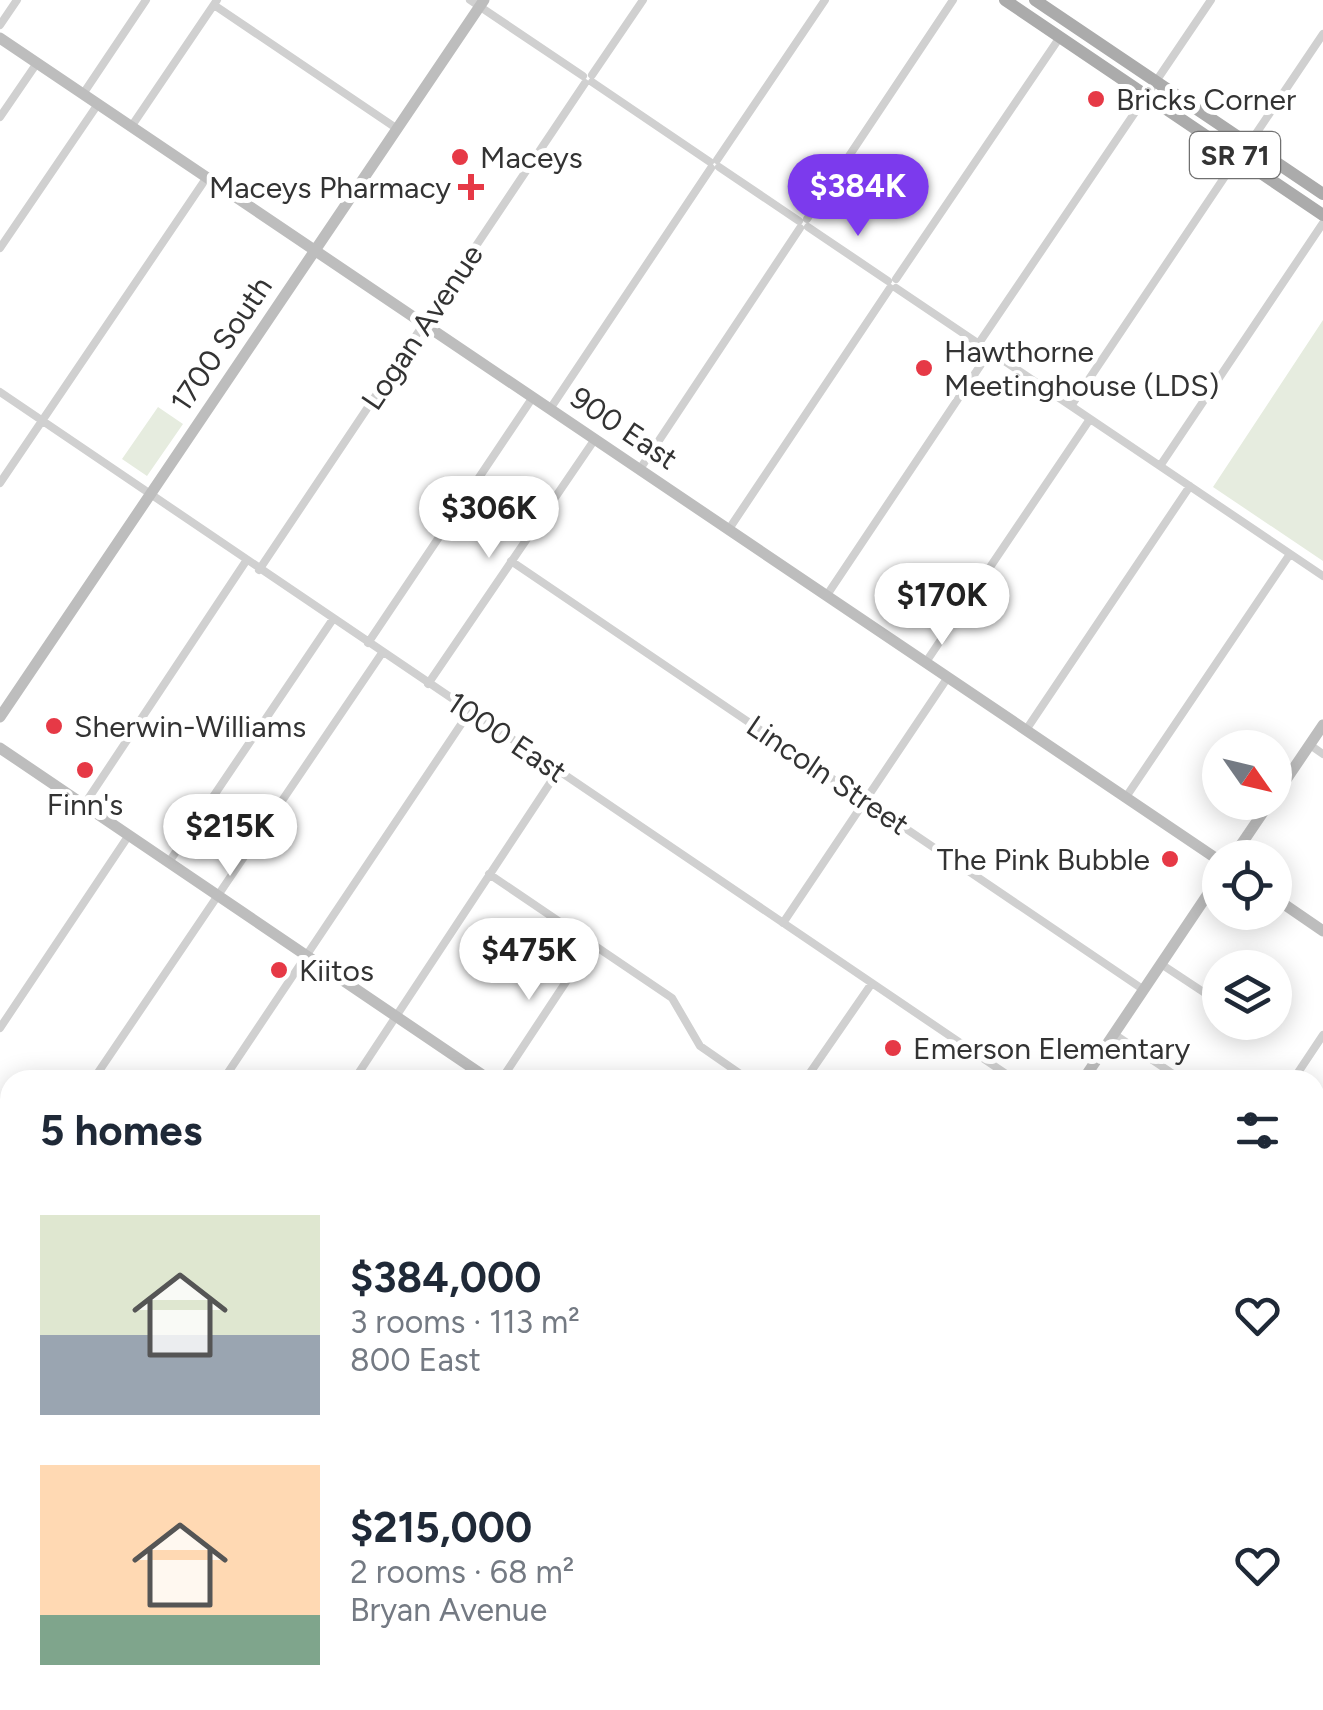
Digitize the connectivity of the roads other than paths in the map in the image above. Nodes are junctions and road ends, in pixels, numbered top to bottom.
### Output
1 (17, 0) edge
2 (146, 0) edge
3 (643, 0) edge
4 (825, 0) edge
5 (954, 0) edge
6 (1005, 0) edge
7 (1035, 0) edge
8 (1211, 0) edge
9 (478, 2) edge
10 (215, 3) edge
11 (0, 25) edge
12 (1323, 34) edge
13 (1060, 37) junction
14 (0, 38) edge
15 (37, 63) junction
16 (588, 79) junction
17 (1156, 82) junction
18 (83, 94) junction
19 (1146, 96) junction
20 (98, 104) junction
21 (0, 117) edge
22 (132, 126) junction
23 (396, 128) junction
24 (1249, 144) junction
25 (1238, 157) junction
26 (714, 164) junction
27 (207, 178) junction
28 (1323, 194) edge
29 (1323, 214) edge
30 (1323, 223) edge
31 (804, 224) junction
32 (0, 248) edge
33 (314, 250) junction
34 (893, 284) junction
35 (424, 324) junction
36 (979, 344) junction
37 (990, 351) junction
38 (0, 392) edge
39 (533, 397) junction
40 (1071, 406) junction
41 (550, 409) junction
42 (1090, 419) junction
43 (42, 421) junction
44 (595, 439) junction
45 (1160, 466) junction
46 (640, 469) junction
47 (0, 483) edge
48 (1190, 486) junction
49 (150, 495) junction
50 (728, 529) junction
51 (1290, 554) junction
52 (511, 560) junction
53 (246, 561) junction
54 (258, 570) junction
55 (1323, 576) edge
56 (827, 596) junction
57 (332, 620) junction
58 (368, 643) junction
59 (382, 653) junction
60 (926, 662) junction
61 (948, 677) junction
62 (428, 684) junction
63 (470, 711) junction
64 (0, 717) edge
65 (1323, 725) edge
66 (1026, 730) junction
67 (1310, 745) junction
68 (0, 748) edge
69 (1323, 754) edge
70 (558, 771) junction
71 (1292, 771) edge
72 (1126, 797) junction
73 (865, 800) junction
74 (84, 805) junction
75 (129, 836) junction
76 (1202, 848) edge
77 (169, 862) junction
78 (489, 874) junction
79 (218, 896) junction
80 (1202, 903) edge
81 (1292, 909) edge
82 (783, 923) junction
83 (1323, 930) edge
84 (592, 944) junction
85 (306, 956) junction
86 (1161, 964) junction
87 (872, 983) junction
88 (1144, 990) junction
89 (1202, 992) edge
90 (396, 1016) junction
91 (0, 1028) edge
92 (1114, 1034) junction
93 (1323, 1036) edge
94 (100, 1070) edge
95 (230, 1070) edge
96 (361, 1070) edge
97 (475, 1070) edge
98 (508, 1070) edge
99 (735, 1070) edge
100 (812, 1070) edge
101 (1001, 1070) edge
102 (1090, 1070) edge
103 (1167, 1070) edge
104 (1300, 1070) edge

1 - 11 street
2 - 18 street
3 - 16 street, Logan Avenue
4 - 26 street
5 - 31 street
6 - 13 main road, SR 71
7 - 17 main road, SR 71
8 - 17 street
9 - 16 street
9 - 23 street, 1700 South
10 - 22 street
10 - 23 street
12 - 24 street
13 - 19 main road, SR 71
13 - 34 street
14 - 15 street, 900 East
15 - 18 street, 900 East
15 - 21 street
16 - 26 street
16 - 35 street, Logan Avenue
17 - 19 street
17 - 24 main road, SR 71
18 - 20 street, 900 East
19 - 25 main road, SR 71
19 - 36 street
20 - 22 street, 900 East
20 - 32 street
22 - 27 street, 900 East
23 - 33 street, 1700 South
24 - 28 main road, SR 71
25 - 29 main road, SR 71
25 - 40 street
26 - 31 street
26 - 41 street
27 - 33 street, 900 East
27 - 43 street
30 - 45 street
31 - 34 street
31 - 46 street
33 - 35 street, 900 East
33 - 49 street, 1700 South
34 - 36 street
34 - 50 street
35 - 39 street, 900 East
35 - 54 street, Logan Avenue
36 - 37 street
37 - 40 street
37 - 56 street
38 - 43 street, 1000 East
39 - 41 street, 900 East
39 - 58 street
40 - 42 street
41 - 44 street, 900 East
42 - 45 street
42 - 60 street
43 - 47 street
43 - 49 street, 1000 East
44 - 46 street, 900 East
44 - 52 street
45 - 48 street
46 - 50 street, 900 East
48 - 51 street
48 - 66 street
49 - 53 street, 1000 East
49 - 64 street, 1700 South
50 - 56 street, 900 East
51 - 55 street
51 - 72 street
52 - 62 street
52 - 73 street, Lincoln Street
53 - 54 street, 1000 East
53 - 74 street
54 - 57 street, 1000 East
56 - 60 street, 900 East
57 - 58 street, 1000 East
57 - 77 street
58 - 59 street, 1000 East
59 - 62 street, 1000 East
59 - 79 street
60 - 61 street, 900 East
61 - 66 street, 900 East
61 - 73 street
62 - 63 street, 1000 East
63 - 70 street, 1000 East
63 - 85 street
65 - 67 street
66 - 72 street, 900 East
67 - 69 street
67 - 71 street
68 - 74 street
70 - 78 street
70 - 82 street, 1000 East
72 - 76 street, 900 East
73 - 82 street
73 - 88 street, Lincoln Street
74 - 75 street
75 - 77 street
75 - 91 street
77 - 79 street
78 - 84 street
78 - 90 street
79 - 85 street
79 - 94 street
80 - 86 street
81 - 83 street
82 - 87 street, 1000 East
84 - 98 street
84 - 99 street
85 - 90 street
85 - 95 street
86 - 88 street
86 - 89 street
87 - 100 street
87 - 101 street, 1000 East
88 - 92 street
90 - 96 street
90 - 97 street
92 - 102 street
92 - 103 street
93 - 104 street

